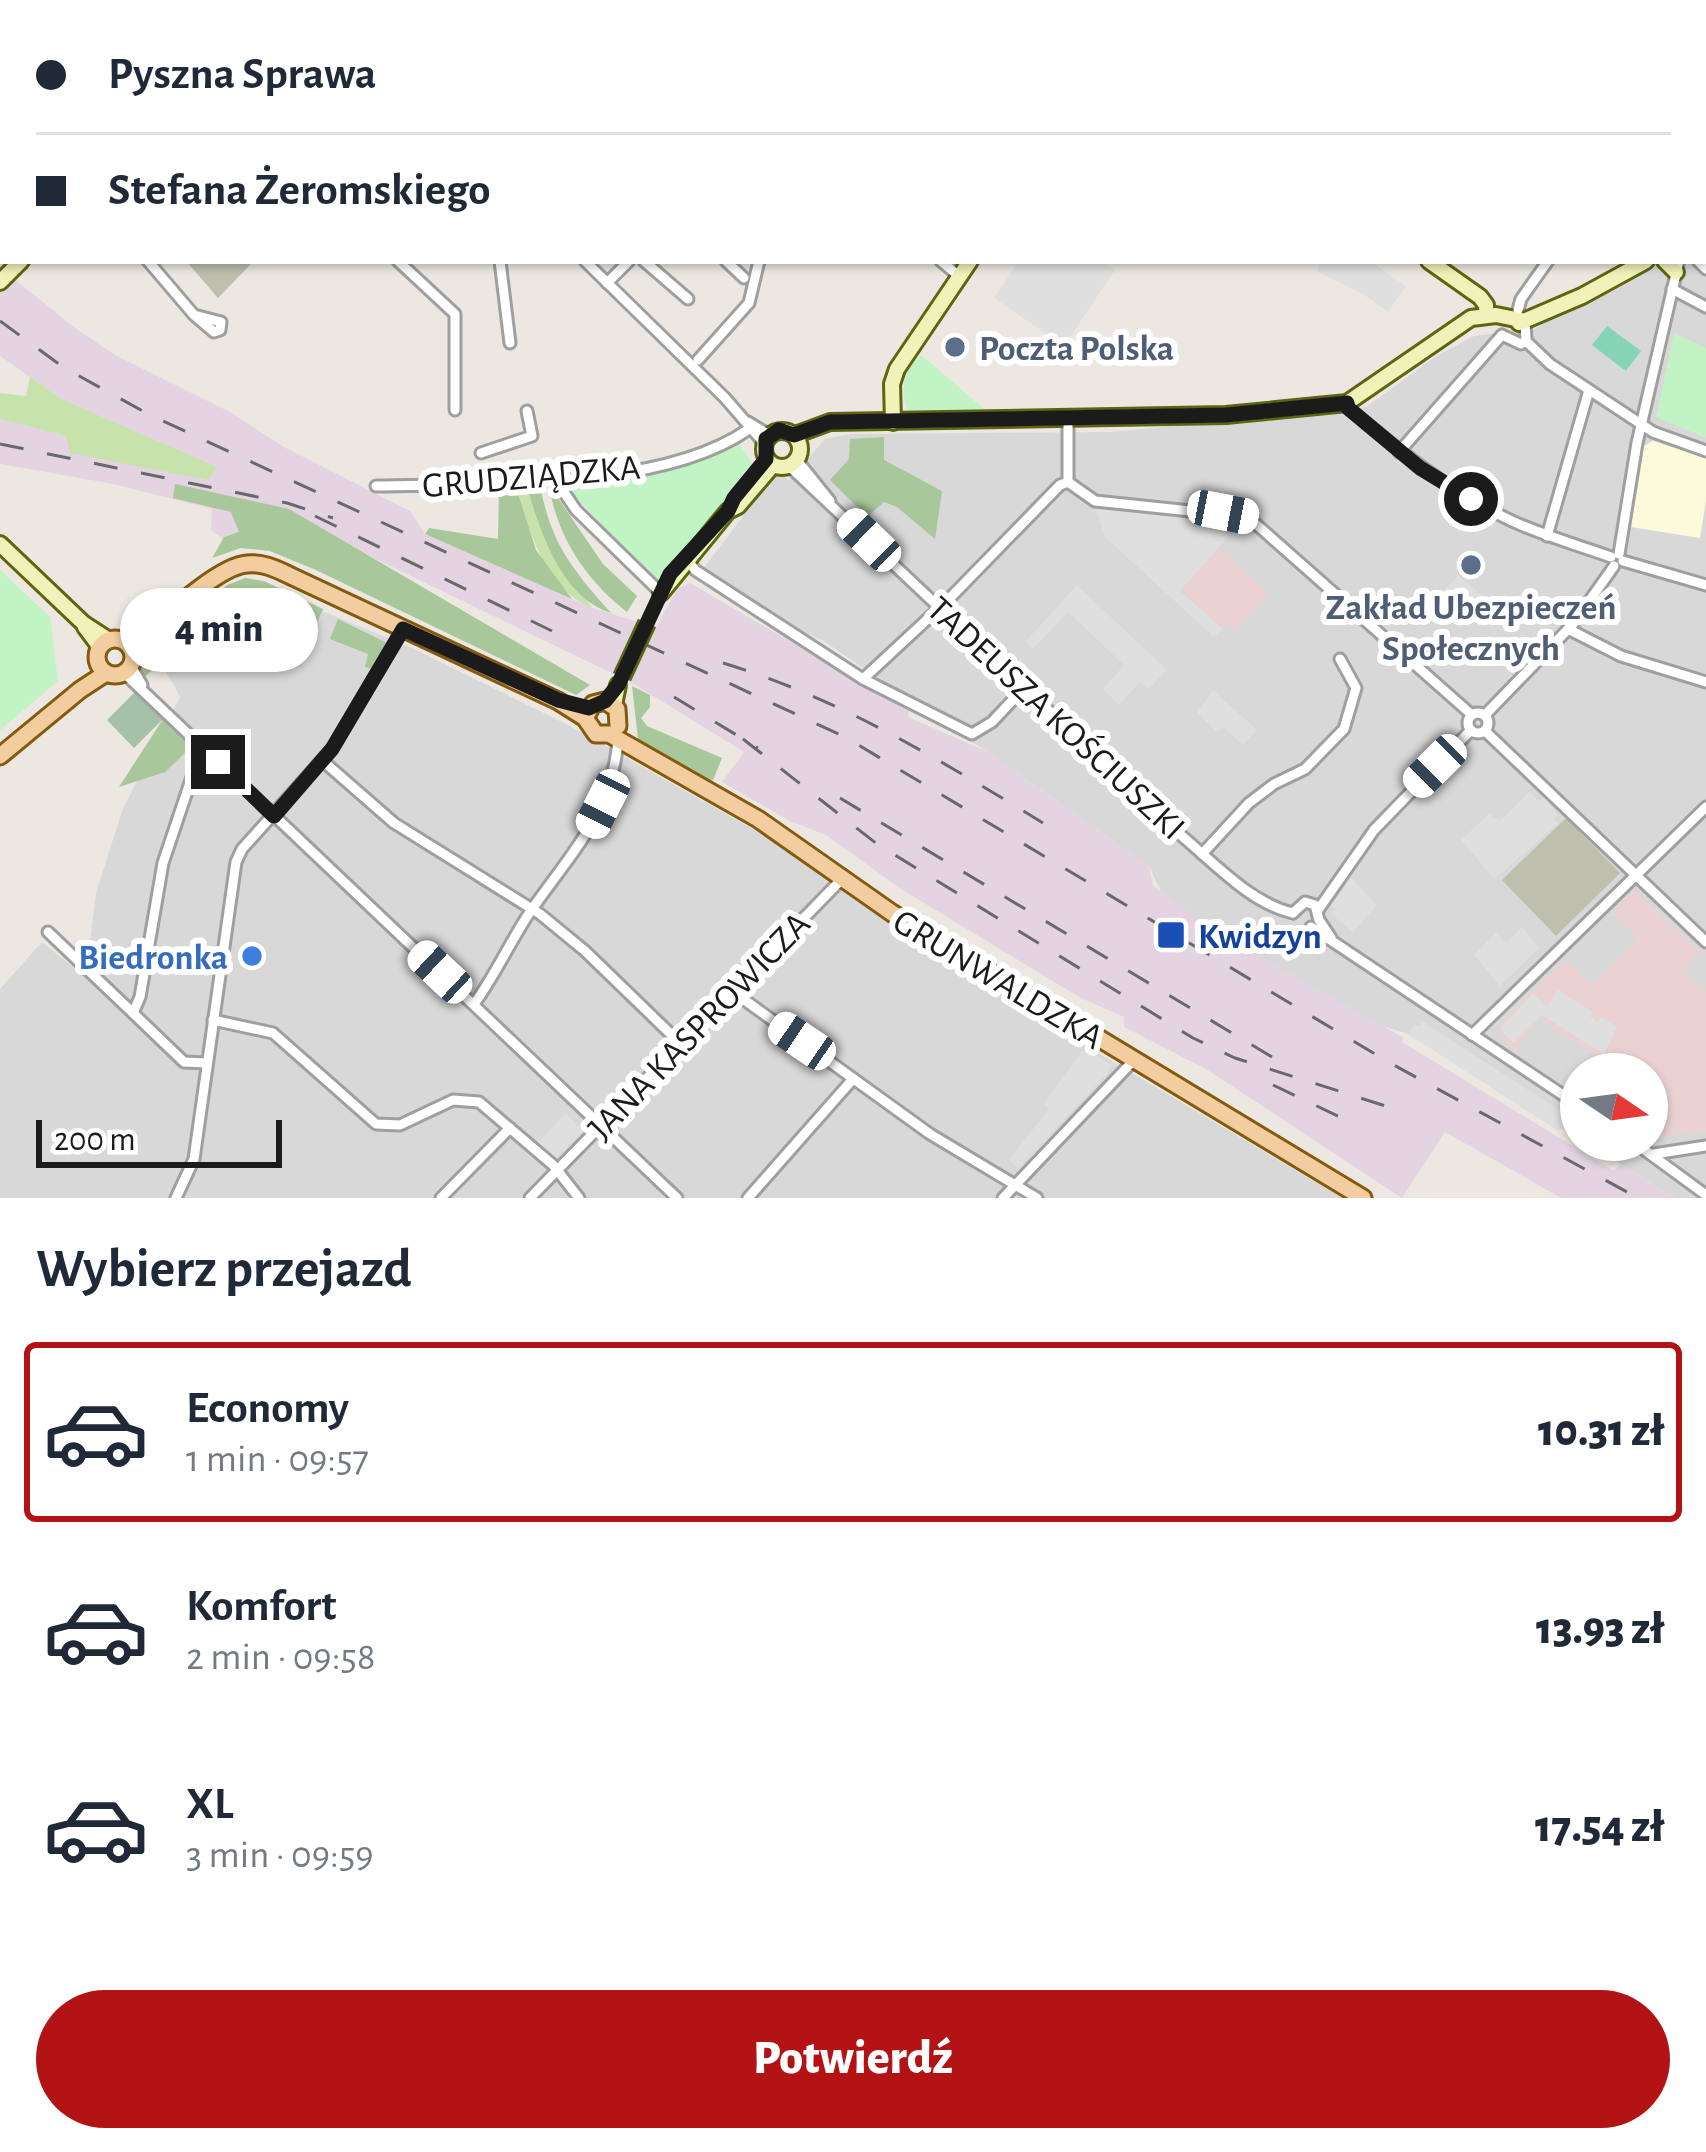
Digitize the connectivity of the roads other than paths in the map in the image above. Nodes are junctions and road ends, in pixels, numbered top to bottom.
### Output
1 (151, 264) edge
2 (401, 264) edge
3 (500, 264) edge
4 (588, 264) edge
5 (626, 264) edge
6 (647, 264) edge
7 (729, 264) edge
8 (758, 264) edge
9 (944, 264) edge
10 (968, 264) edge
11 (1434, 264) edge
12 (1546, 264) edge
13 (1639, 264) edge
14 (1673, 264) edge
15 (960, 277) junction
16 (744, 278) dead end
17 (608, 283) junction
18 (1672, 289) junction
19 (688, 299) dead end
20 (1706, 307) edge
21 (194, 315) dead end
22 (1486, 316) junction
23 (1521, 316) junction
24 (1526, 341) junction
25 (510, 343) dead end
26 (698, 360) dead end
27 (1589, 390) junction
28 (1347, 403) junction
29 (455, 410) dead end
30 (527, 411) dead end
31 (1069, 418) junction
32 (893, 422) junction
33 (746, 423) junction
34 (1641, 424) junction
35 (782, 451) junction
36 (1706, 451) edge
37 (1399, 452) junction
38 (481, 453) dead end
39 (555, 479) junction
40 (1068, 482) junction
41 (376, 486) dead end
42 (1546, 536) junction
43 (0, 544) edge
44 (1617, 559) junction
45 (687, 560) junction
46 (700, 574) junction
47 (675, 577) junction
48 (1706, 584) edge
49 (661, 593) junction
50 (940, 606) junction
51 (403, 629) junction
52 (1568, 629) junction
53 (1340, 659) dead end
54 (111, 660) junction
55 (863, 679) junction
56 (1706, 682) edge
57 (1024, 687) junction
58 (598, 708) junction
59 (1472, 715) junction
60 (1485, 715) junction
61 (1471, 730) junction
62 (1485, 730) junction
63 (615, 733) junction
64 (202, 747) junction
65 (0, 756) edge
66 (323, 761) junction
67 (1706, 807) edge
68 (274, 816) junction
69 (1202, 854) junction
70 (1636, 876) junction
71 (841, 880) junction
72 (532, 909) junction
73 (1293, 914) junction
74 (1315, 915) junction
75 (48, 932) dead end
76 (1706, 942) edge
77 (732, 991) junction
78 (474, 1004) junction
79 (133, 1013) junction
80 (213, 1020) junction
81 (1472, 1035) junction
82 (681, 1044) junction
83 (1134, 1060) junction
84 (207, 1063) junction
85 (853, 1078) junction
86 (1560, 1093) edge
87 (599, 1125) junction
88 (510, 1128) junction
89 (1706, 1146) edge
90 (1668, 1152) edge
91 (1663, 1161) edge
92 (556, 1172) junction
93 (1682, 1175) junction
94 (1016, 1184) junction
95 (1706, 1186) edge
96 (1706, 1195) edge
97 (176, 1198) edge
98 (440, 1198) edge
99 (530, 1198) edge
100 (579, 1198) edge
101 (677, 1198) edge
102 (748, 1198) edge
103 (1003, 1198) edge
104 (1037, 1198) edge
105 (1364, 1198) edge

1 - 21 street
2 - 29 street
3 - 25 street
4 - 17 street, TADEUSZA KOŚCIUSZKI
5 - 17 street
6 - 19 street
7 - 16 street
8 - 26 street
9 - 15 street
10 - 15 street
11 - 22 street
12 - 23 street
13 - 23 street
14 - 18 street
15 - 32 street
17 - 33 street, TADEUSZA KOŚCIUSZKI
18 - 20 street
18 - 34 street
22 - 23 street
22 - 28 street
23 - 24 street
24 - 27 street
24 - 37 street
27 - 34 street
27 - 42 street
28 - 31 street
28 - 37 street
30 - 38 street
31 - 32 street
31 - 40 street
32 - 35 street
33 - 35 street, TADEUSZA KOŚCIUSZKI
33 - 39 street, GRUDZIĄDZKA
34 - 36 street
34 - 44 street
35 - 45 street
35 - 50 street, TADEUSZA KOŚCIUSZKI
37 - 42 street
39 - 41 street, GRUDZIĄDZKA
39 - 49 street
40 - 50 street
40 - 59 street
42 - 44 street
43 - 54 street
44 - 48 street
44 - 52 street
45 - 46 street
45 - 47 street
45 - 49 street
46 - 47 street
46 - 55 street
47 - 49 street
49 - 58 street, bridge
50 - 55 street
50 - 57 street, TADEUSZA KOŚCIUSZKI
51 - 54 main road
51 - 58 main road
51 - 66 street
52 - 56 street
52 - 60 street
53 - 69 street
54 - 64 street
54 - 65 main road
55 - 57 street
57 - 69 street, TADEUSZA KOŚCIUSZKI
58 - 63 main road
58 - 63 main road, GRUNWALDZKA
59 - 60 street
59 - 61 street
60 - 62 street
61 - 62 street
61 - 74 street
62 - 70 street
63 - 71 main road, GRUNWALDZKA
63 - 72 street
64 - 68 street
64 - 79 street
66 - 68 street
66 - 72 street
67 - 70 street
68 - 78 street
68 - 80 street
69 - 73 street, TADEUSZA KOŚCIUSZKI
70 - 76 street
70 - 81 street
71 - 77 street, JANA KASPROWICZA
71 - 83 main road, GRUNWALDZKA
72 - 78 street
72 - 82 street
73 - 74 street
73 - 74 street, TADEUSZA KOŚCIUSZKI
74 - 81 street
75 - 79 street
77 - 82 street, JANA KASPROWICZA
77 - 85 street
78 - 87 street
79 - 84 street
80 - 84 street
80 - 88 street, JANA KASPROWICZA
81 - 86 street
82 - 87 street, JANA KASPROWICZA
83 - 94 street
83 - 105 main road, GRUNWALDZKA
84 - 97 street
85 - 94 street
85 - 102 street
87 - 92 street, JANA KASPROWICZA
87 - 101 street
88 - 92 street, JANA KASPROWICZA
88 - 98 street
89 - 90 street
91 - 93 street
92 - 99 street, JANA KASPROWICZA
92 - 100 street
93 - 95 street
93 - 96 street
94 - 103 street
94 - 104 street

